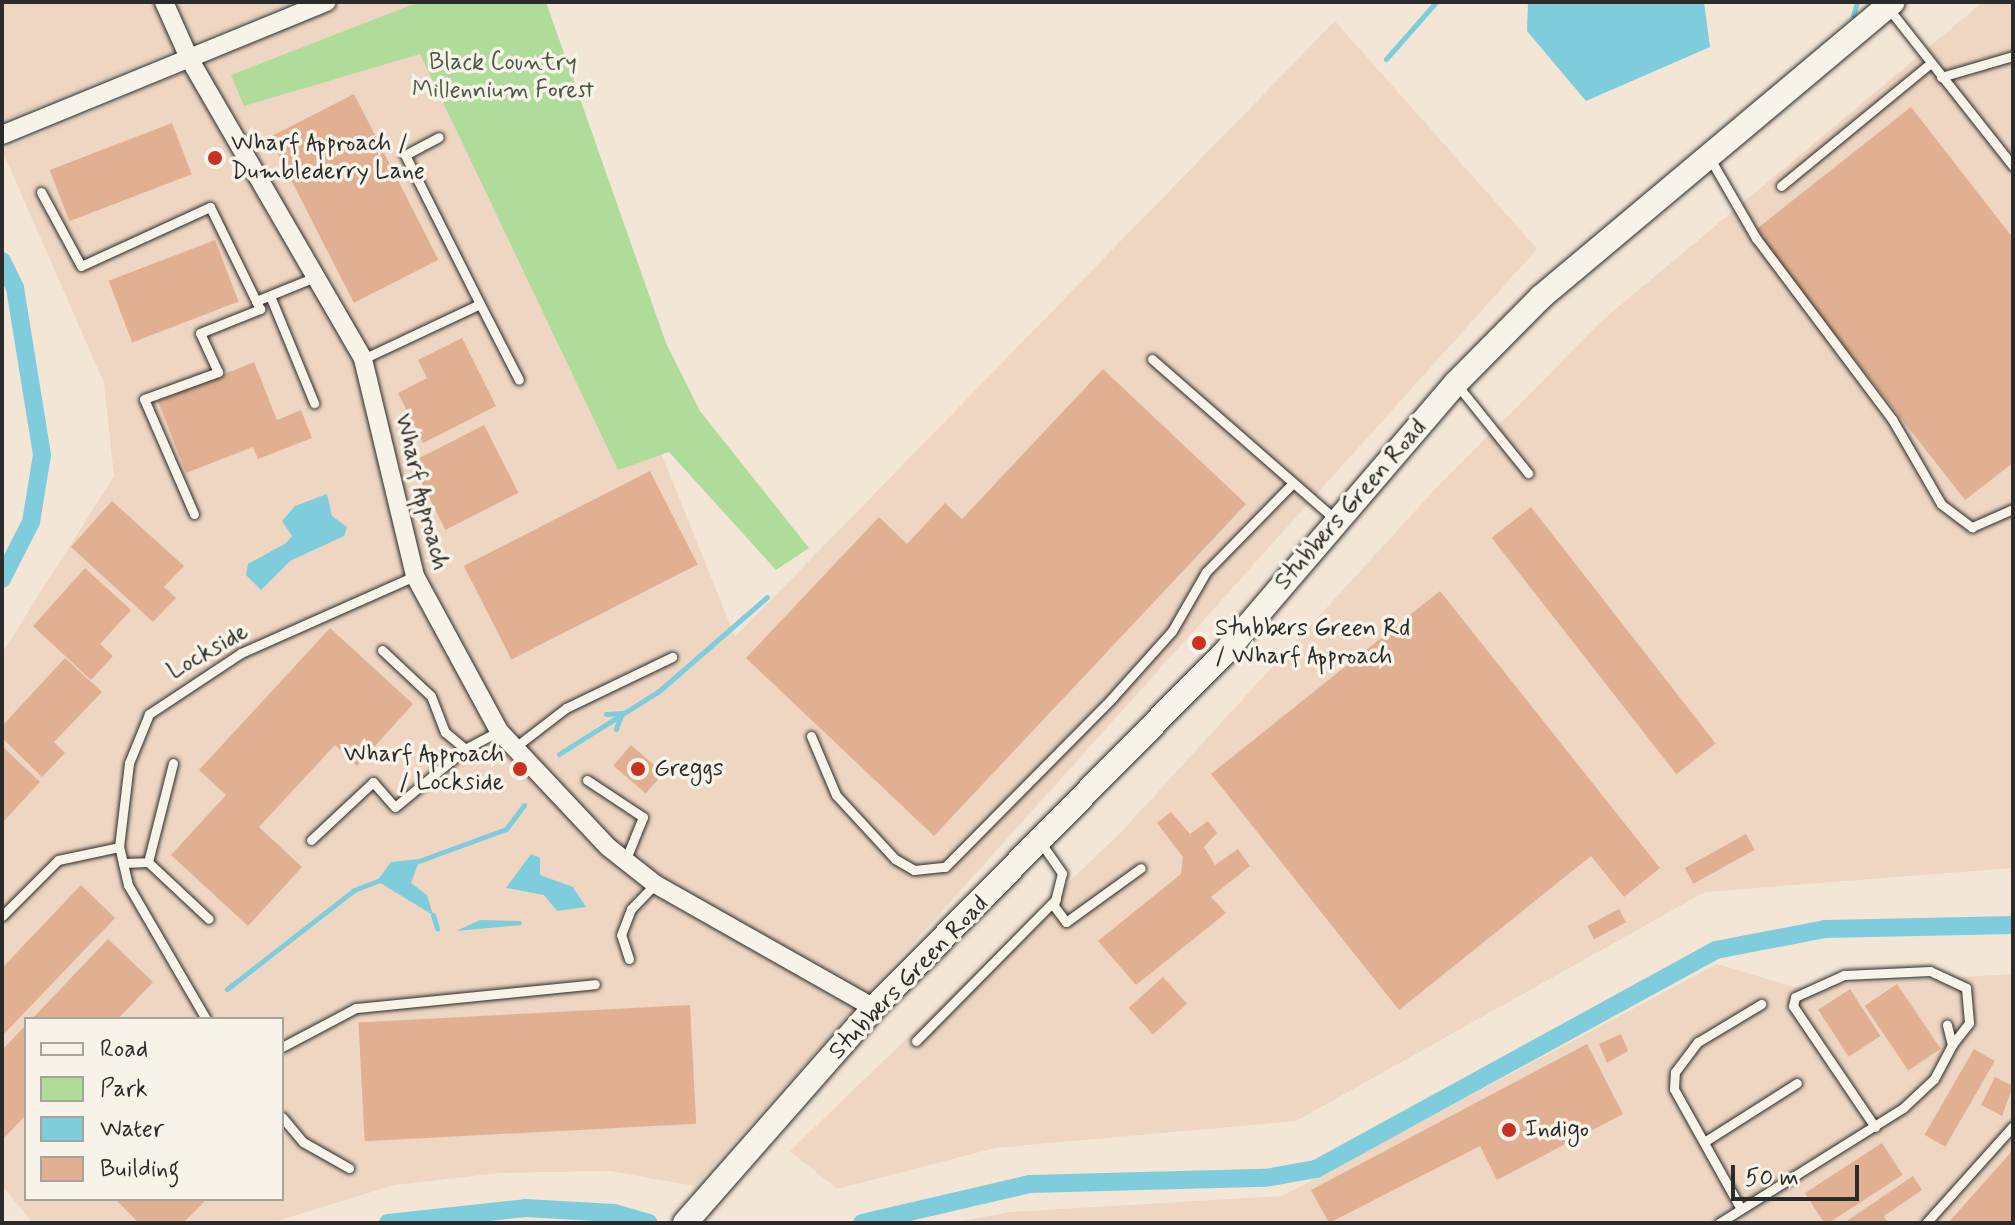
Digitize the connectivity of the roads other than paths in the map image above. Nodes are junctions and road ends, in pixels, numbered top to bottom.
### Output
1 (164, 2) edge
2 (327, 2) edge
3 (1890, 4) edge
4 (2013, 56) edge
5 (190, 60) junction
6 (1931, 63) junction
7 (1941, 77) junction
8 (2, 135) edge
9 (439, 137) dead end
10 (1708, 154) junction
11 (2013, 166) edge
12 (1781, 186) dead end
13 (41, 192) dead end
14 (315, 277) junction
15 (270, 296) junction
16 (256, 301) junction
17 (480, 304) junction
18 (363, 359) junction
19 (1152, 359) dead end
20 (519, 380) dead end
21 (1456, 383) junction
22 (314, 403) dead end
23 (1528, 473) dead end
24 (1293, 483) junction
25 (2013, 509) edge
26 (194, 514) dead end
27 (1337, 521) junction
28 (415, 576) junction
29 (382, 650) dead end
30 (672, 657) dead end
31 (499, 731) junction
32 (811, 736) dead end
33 (514, 748) junction
34 (465, 749) junction
35 (173, 763) dead end
36 (587, 780) dead end
37 (311, 840) dead end
38 (1041, 843) junction
39 (119, 847) junction
40 (625, 861) junction
41 (148, 862) junction
42 (123, 863) junction
43 (1141, 868) dead end
44 (655, 884) junction
45 (1056, 899) junction
46 (2, 916) edge
47 (209, 919) dead end
48 (629, 959) dead end
49 (595, 984) dead end
50 (1761, 1004) dead end
51 (874, 1008) junction
52 (204, 1017) edge
53 (1947, 1025) dead end
54 (916, 1041) dead end
55 (1952, 1045) junction
56 (284, 1046) edge
57 (1797, 1083) dead end
58 (284, 1119) edge
59 (2013, 1126) edge
60 (1875, 1127) junction
61 (1704, 1142) junction
62 (349, 1168) dead end
63 (1741, 1209) junction
64 (685, 1223) edge
65 (1719, 1223) edge
66 (1926, 1223) edge

1 - 5 street, Wharf Approach
2 - 5 street
3 - 6 lane
3 - 10 street, Stubbers Green Road
4 - 7 lane
5 - 8 street
5 - 14 street, Wharf Approach
6 - 7 lane
6 - 12 lane
7 - 11 lane
9 - 17 lane
10 - 21 street, Stubbers Green Road
10 - 25 lane
13 - 16 lane
14 - 15 lane
14 - 18 street, Wharf Approach
15 - 16 lane
15 - 22 lane
16 - 26 lane
17 - 18 lane
17 - 20 lane
18 - 28 street, Wharf Approach
19 - 24 lane
21 - 23 lane
21 - 27 street, Stubbers Green Road
24 - 27 lane
24 - 32 lane
27 - 38 street, Stubbers Green Road
28 - 31 street, Wharf Approach
28 - 39 lane, Lockside
29 - 34 lane
30 - 33 lane
31 - 33 street, Wharf Approach
31 - 34 lane
33 - 40 street, Wharf Approach
34 - 37 lane
35 - 41 lane
36 - 40 lane
38 - 45 lane
38 - 51 street, Stubbers Green Road
39 - 42 lane, Lockside
39 - 46 lane
40 - 44 street, Wharf Approach
41 - 42 lane
41 - 47 lane
42 - 52 lane, Lockside
43 - 45 lane
44 - 48 lane
44 - 51 street, Wharf Approach
45 - 54 lane
49 - 56 lane
50 - 61 lane
51 - 64 street, Stubbers Green Road
53 - 55 lane
55 - 60 lane
55 - 60 lane
57 - 61 lane
58 - 62 lane
59 - 66 lane
60 - 63 lane
61 - 63 lane
63 - 65 lane

